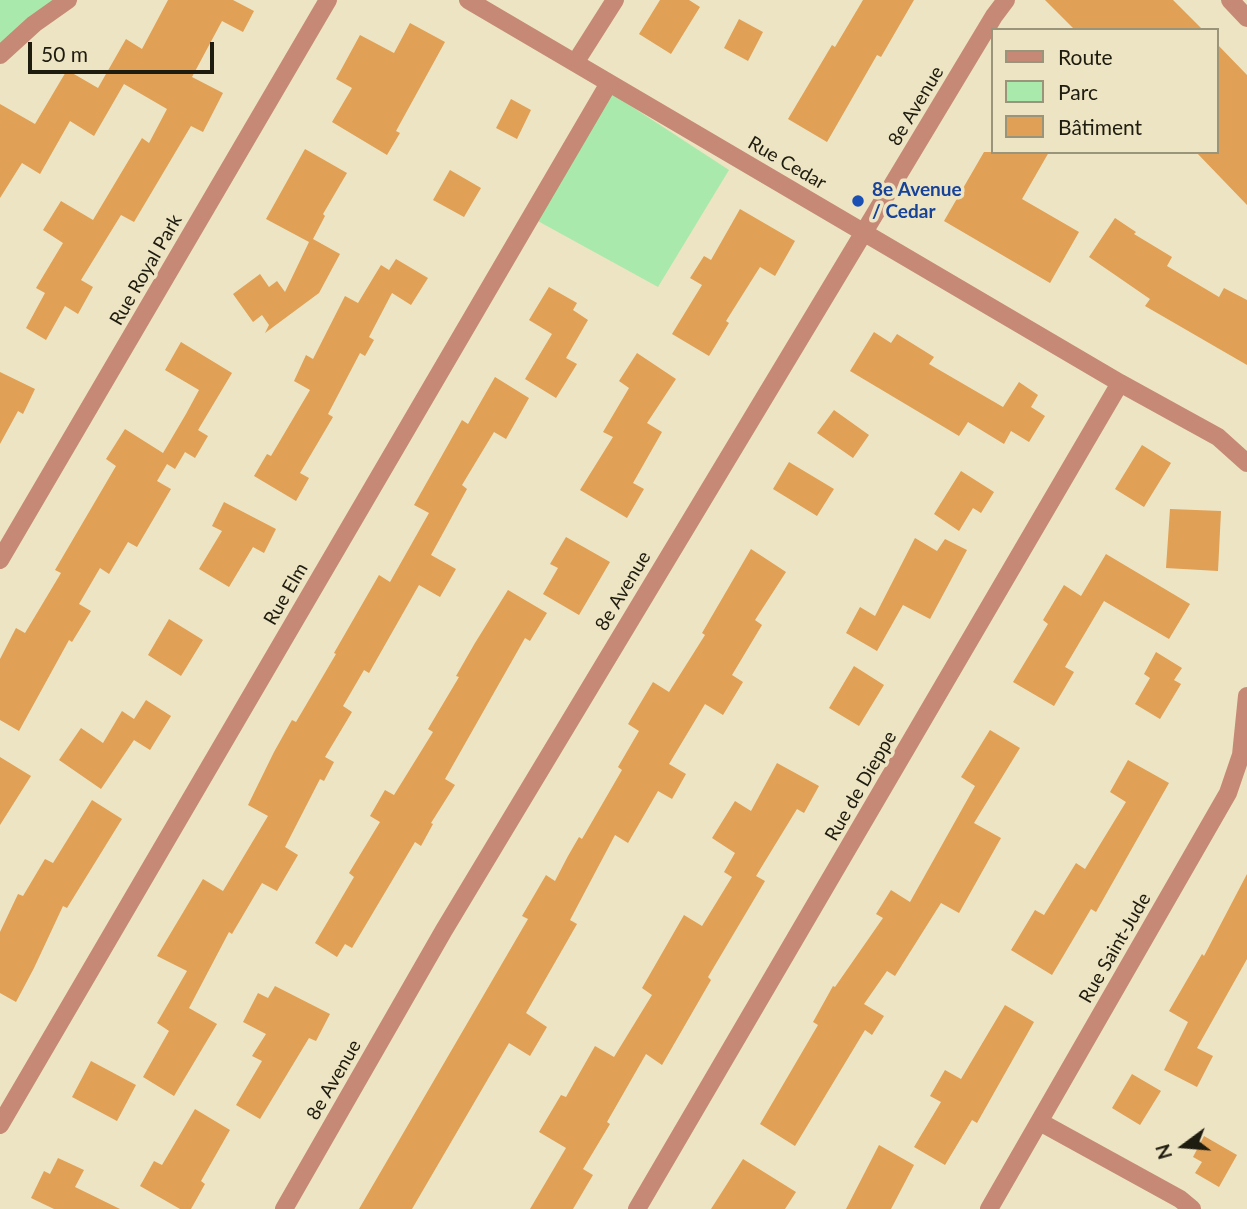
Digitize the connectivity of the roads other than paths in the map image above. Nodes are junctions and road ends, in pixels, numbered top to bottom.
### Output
1 (68, 0) edge
2 (328, 0) edge
3 (468, 0) edge
4 (615, 0) edge
5 (1006, 0) edge
6 (1230, 0) edge
7 (1247, 18) edge
8 (0, 55) edge
9 (575, 63) junction
10 (609, 83) junction
11 (864, 233) junction
12 (1121, 383) junction
13 (1247, 463) edge
14 (0, 561) edge
15 (1247, 696) edge
16 (1040, 1122) junction
17 (0, 1125) edge
18 (284, 1209) edge
19 (637, 1209) edge
20 (989, 1209) edge
21 (1192, 1209) edge

1 - 8 street
2 - 14 street, Rue Royal Park
3 - 9 street, Rue Cedar
4 - 9 street
5 - 11 street, 8e Avenue
6 - 7 street
9 - 10 street, Rue Cedar
10 - 11 street, Rue Cedar
10 - 17 street, Rue Elm
11 - 12 street, Rue Cedar
11 - 18 street, 8e Avenue
12 - 13 street
12 - 19 street, Rue de Dieppe
15 - 16 street, Rue Saint-Jude
16 - 20 street, Rue Saint-Jude
16 - 21 street

